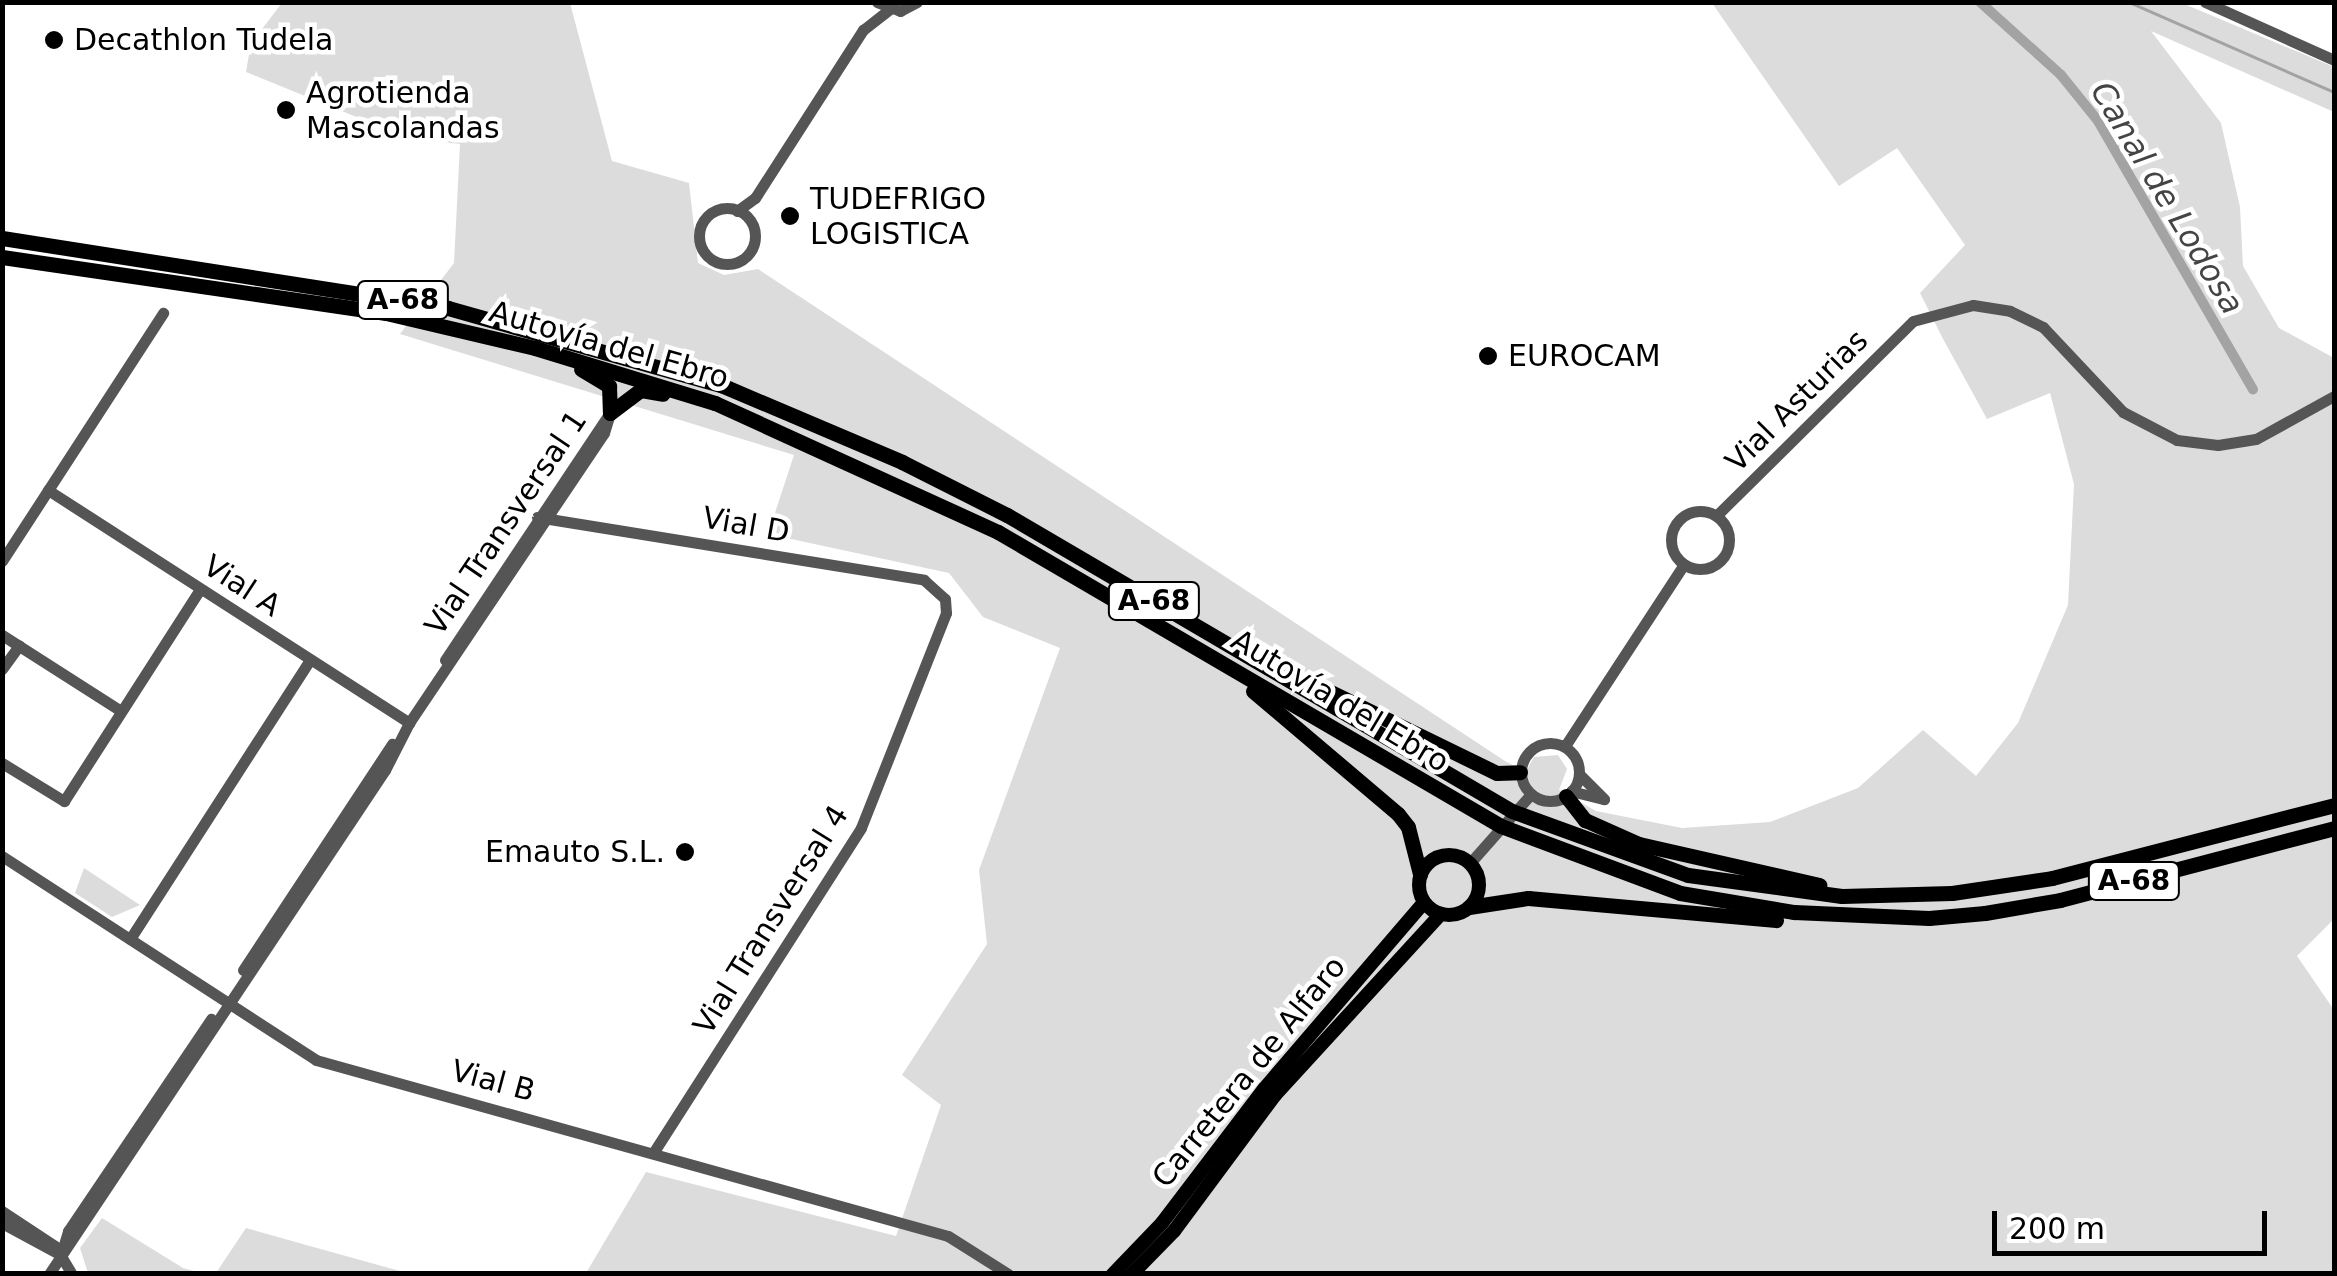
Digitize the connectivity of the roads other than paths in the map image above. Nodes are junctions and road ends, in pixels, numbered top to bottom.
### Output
1 (873, 2) edge
2 (917, 2) edge
3 (2205, 2) edge
4 (890, 10) junction
5 (864, 30) junction
6 (2334, 60) edge
7 (754, 198) junction
8 (737, 210) junction
9 (751, 222) junction
10 (2, 228) edge
11 (2, 238) edge
12 (2, 257) edge
13 (448, 308) junction
14 (164, 312) dead end
15 (413, 319) junction
16 (2334, 396) edge
17 (610, 413) junction
18 (792, 434) junction
19 (48, 490) junction
20 (1716, 516) junction
21 (543, 517) junction
22 (2, 561) edge
23 (1684, 564) junction
24 (200, 589) junction
25 (942, 593) joint
26 (1196, 626) junction
27 (2, 635) edge
28 (20, 646) junction
29 (1194, 646) junction
30 (310, 660) junction
31 (2, 669) edge
32 (121, 711) junction
33 (409, 723) junction
34 (1565, 746) junction
35 (2, 763) edge
36 (1520, 772) junction
37 (1579, 774) junction
38 (1530, 794) junction
39 (1569, 794) junction
40 (2334, 805) edge
41 (2334, 828) edge
42 (2, 856) edge
43 (1470, 863) junction
44 (1420, 874) junction
45 (1952, 892) junction
46 (1424, 902) junction
47 (1469, 907) junction
48 (1441, 914) junction
49 (1929, 918) junction
50 (130, 939) junction
51 (225, 1002) junction
52 (656, 1150) junction
53 (2, 1210) edge
54 (2, 1223) edge
55 (61, 1255) junction
56 (49, 1274) edge
57 (72, 1274) edge
58 (1008, 1274) edge
59 (1113, 1274) edge
60 (1132, 1274) edge

1 - 4 street
1 - 5 street
2 - 4 street
3 - 6 street
4 - 5 street
5 - 7 street
7 - 8 street
7 - 9 street
8 - 9 street
8 - 9 street
10 - 13 highway
11 - 13 highway, Autovía del Ebro / A-68
12 - 15 highway, Autovía del Ebro / A-68
13 - 26 highway, Autovía del Ebro / A-68
14 - 19 street
15 - 17 highway
15 - 18 highway, Autovía del Ebro / A-68
16 - 20 street, Vial Asturias
17 - 18 highway
17 - 21 street, Vial Transversal 1
18 - 29 highway, Autovía del Ebro / A-68
19 - 22 street
19 - 24 street, Vial A
20 - 23 street
20 - 23 street
21 - 25 street, Vial D
21 - 33 street, Vial Transversal 1
23 - 34 street
24 - 30 street, Vial A
24 - 32 street
25 - 52 street, Vial Transversal 4
26 - 36 highway
26 - 45 highway, Autovía del Ebro / A-68
27 - 28 street
28 - 31 street
28 - 32 street
29 - 44 highway
29 - 49 highway, Autovía del Ebro / A-68
30 - 33 street, Vial A
30 - 50 street
32 - 35 street
33 - 51 street, Vial Transversal 1
34 - 36 street
34 - 37 street
36 - 38 street
37 - 39 street
37 - 39 street
38 - 39 street
38 - 43 street
39 - 45 highway
40 - 45 highway, Autovía del Ebro / A-68
41 - 49 highway, Autovía del Ebro / A-68
42 - 50 street, Vial B
43 - 44 main road
43 - 47 main road
44 - 46 main road
46 - 48 main road
46 - 59 main road, Carretera de Alfaro
47 - 48 main road
47 - 49 highway
48 - 60 main road, Carretera de Alfaro
50 - 51 street, Vial B
51 - 52 street, Vial B
51 - 55 street, Vial Transversal 1
52 - 58 street, Vial B
53 - 55 street
54 - 55 street
55 - 56 street, Vial Transversal 1
55 - 57 street

